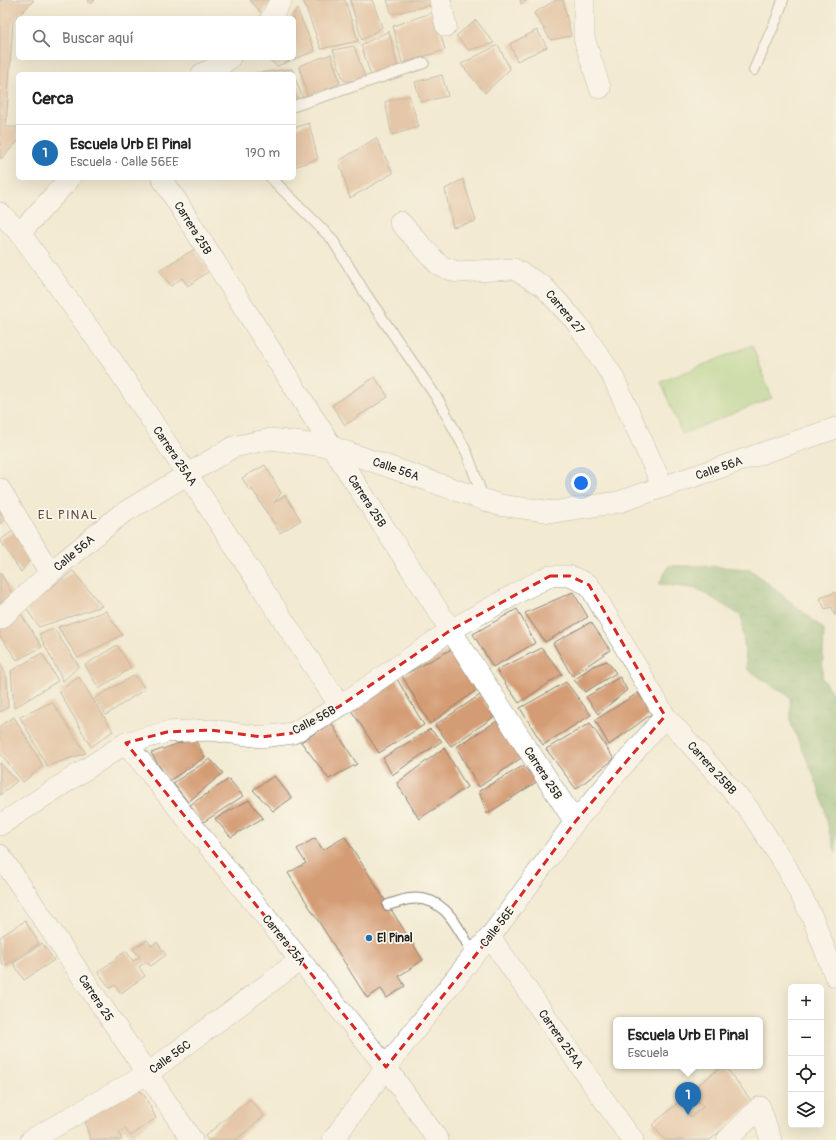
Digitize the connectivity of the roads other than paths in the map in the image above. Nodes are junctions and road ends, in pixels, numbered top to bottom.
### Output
1 (281, 0) edge
2 (440, 0) edge
3 (584, 0) edge
4 (783, 0) edge
5 (272, 16) edge
6 (446, 26) dead end
7 (227, 60) edge
8 (424, 63) dead end
9 (754, 70) dead end
10 (206, 72) edge
11 (600, 88) dead end
12 (296, 105) edge
13 (68, 180) edge
14 (163, 180) edge
15 (273, 180) edge
16 (0, 213) edge
17 (400, 222) dead end
18 (20, 233) junction
19 (836, 428) edge
20 (332, 447) junction
21 (187, 474) junction
22 (663, 487) junction
23 (0, 489) edge
24 (484, 500) junction
25 (50, 573) junction
26 (570, 576) joint
27 (0, 619) edge
28 (450, 630) junction
29 (340, 706) junction
30 (665, 716) junction
31 (126, 743) junction
32 (575, 822) junction
33 (0, 825) edge
34 (0, 855) edge
35 (388, 906) dead end
36 (490, 937) junction
37 (474, 955) junction
38 (300, 960) junction
39 (835, 976) dead end
40 (386, 1067) junction
41 (147, 1074) junction
42 (55, 1134) edge
43 (628, 1134) edge
44 (31, 1140) edge
45 (192, 1140) edge
46 (333, 1140) edge
47 (438, 1140) edge
48 (727, 1140) edge
49 (771, 1140) edge

1 - 5 street
2 - 6 street
3 - 11 street
4 - 9 lane
7 - 10 street
8 - 12 lane
13 - 18 street
14 - 20 street, Carrera 25B
15 - 24 lane
16 - 18 street, Carrera 25AA
17 - 22 street, Carrera 27
18 - 21 street, Carrera 25AA
19 - 22 street, Calle 56A
20 - 21 street, Calle 56A
20 - 24 street, Calle 56A
20 - 28 street, Carrera 25B
21 - 25 street, Calle 56A
21 - 29 street, Carrera 25AA
22 - 24 street, Calle 56A
23 - 25 street
25 - 27 street, Calle 56A
26 - 28 street, Calle 56B
26 - 30 street, Carrera 25BB
28 - 29 street, Calle 56B
28 - 32 street, Carrera 25B
29 - 31 street, Calle 56B
30 - 32 street, Calle 56E
30 - 39 street, Carrera 25BB
31 - 33 street, Calle 56B
31 - 38 street, Carrera 25A
32 - 36 street, Calle 56E
34 - 41 street, Carrera 25
35 - 37 lane
36 - 37 street, Calle 56E
36 - 43 street, Carrera 25AA
37 - 40 street, Calle 56E
38 - 40 street, Carrera 25A
38 - 41 street, Calle 56C
40 - 46 street, Calle 56E
40 - 47 street, Carrera 25A
41 - 42 street, Calle 56C
41 - 45 street, Carrera 25
42 - 44 street, Calle 56C
48 - 49 street

